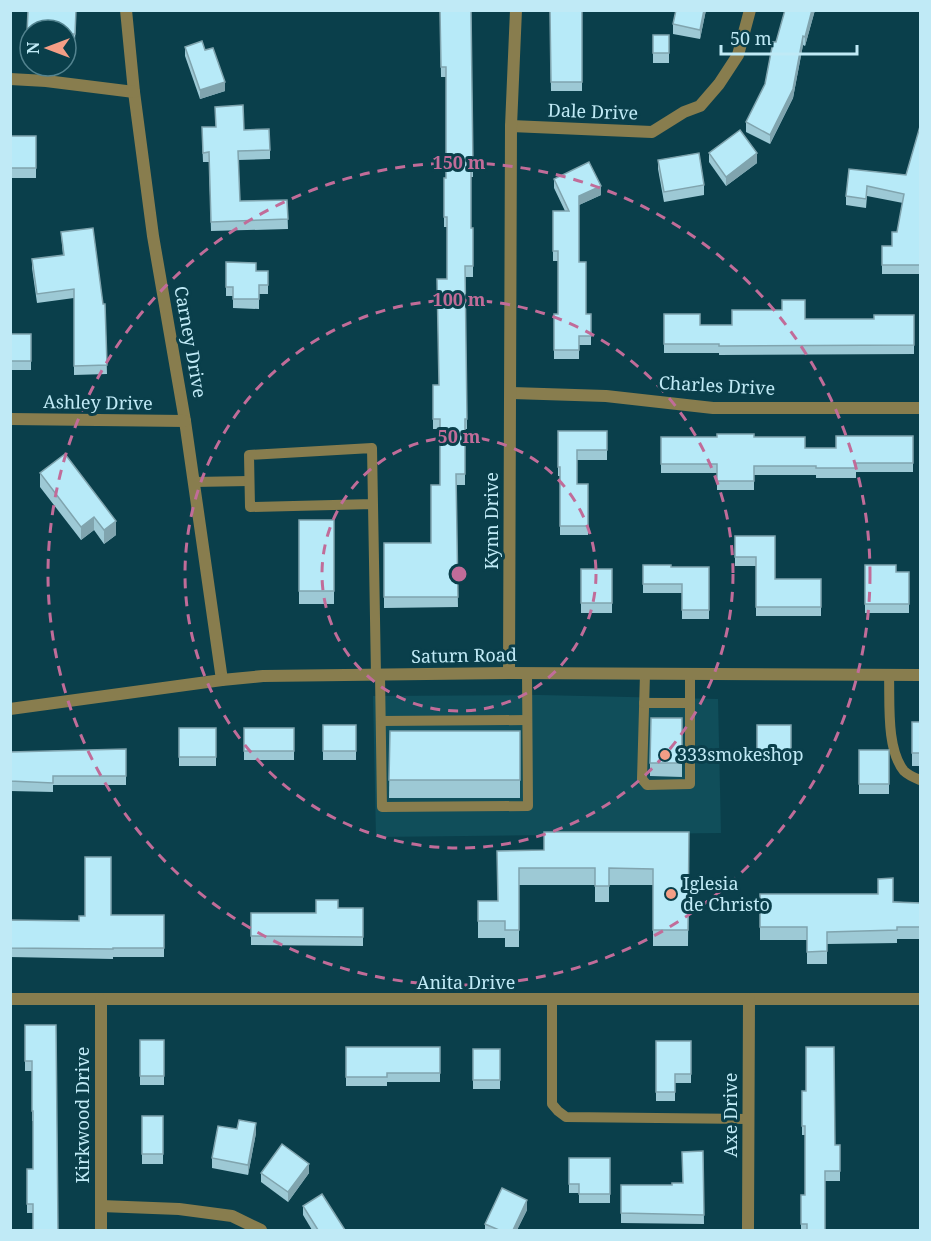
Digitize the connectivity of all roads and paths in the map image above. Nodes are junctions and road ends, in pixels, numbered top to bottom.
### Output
1 (126, 10) edge
2 (516, 10) edge
3 (750, 10) edge
4 (10, 79) edge
5 (134, 92) junction
6 (511, 126) junction
7 (512, 393) junction
8 (921, 408) edge
9 (10, 419) edge
10 (185, 422) junction
11 (249, 481) junction
12 (194, 482) junction
13 (373, 504) junction
14 (509, 673) junction
15 (527, 673) junction
16 (645, 674) junction
17 (690, 674) junction
18 (378, 675) junction
19 (889, 675) junction
20 (921, 675) edge
21 (222, 680) junction
22 (644, 703) junction
23 (690, 703) junction
24 (10, 709) edge
25 (381, 720) junction
26 (527, 720) junction
27 (921, 780) edge
28 (10, 999) edge
29 (749, 999) junction
30 (921, 999) edge
31 (101, 1000) junction
32 (552, 1001) junction
33 (749, 1119) junction
34 (101, 1206) junction
35 (101, 1230) edge
36 (261, 1230) edge
37 (748, 1230) edge

1 - 5 street, Carney Drive
2 - 6 street, Kynn Drive
3 - 6 street, Dale Drive
4 - 5 street
5 - 10 street, Carney Drive
6 - 7 street, Kynn Drive
7 - 8 street, Charles Drive
7 - 14 street, Kynn Drive
9 - 10 street, Ashley Drive
10 - 12 street, Carney Drive
11 - 12 lane
11 - 13 lane
11 - 13 lane
12 - 21 street, Carney Drive
13 - 18 lane
14 - 15 street, Saturn Road
14 - 18 street, Saturn Road
15 - 16 street, Saturn Road
15 - 26 lane
16 - 17 street, Saturn Road
16 - 22 lane
17 - 19 street, Saturn Road
17 - 23 lane
18 - 21 street, Saturn Road
18 - 25 lane
19 - 20 street, Saturn Road
19 - 27 lane
21 - 24 street, Saturn Road
22 - 23 lane
22 - 23 lane
25 - 26 lane
25 - 26 lane
28 - 31 street, Anita Drive
29 - 30 street, Anita Drive
29 - 32 street, Anita Drive
29 - 33 street, Axe Drive
31 - 32 street, Anita Drive
31 - 34 street, Kirkwood Drive
32 - 33 lane
33 - 37 street, Axe Drive
34 - 35 street, Kirkwood Drive
34 - 36 street

